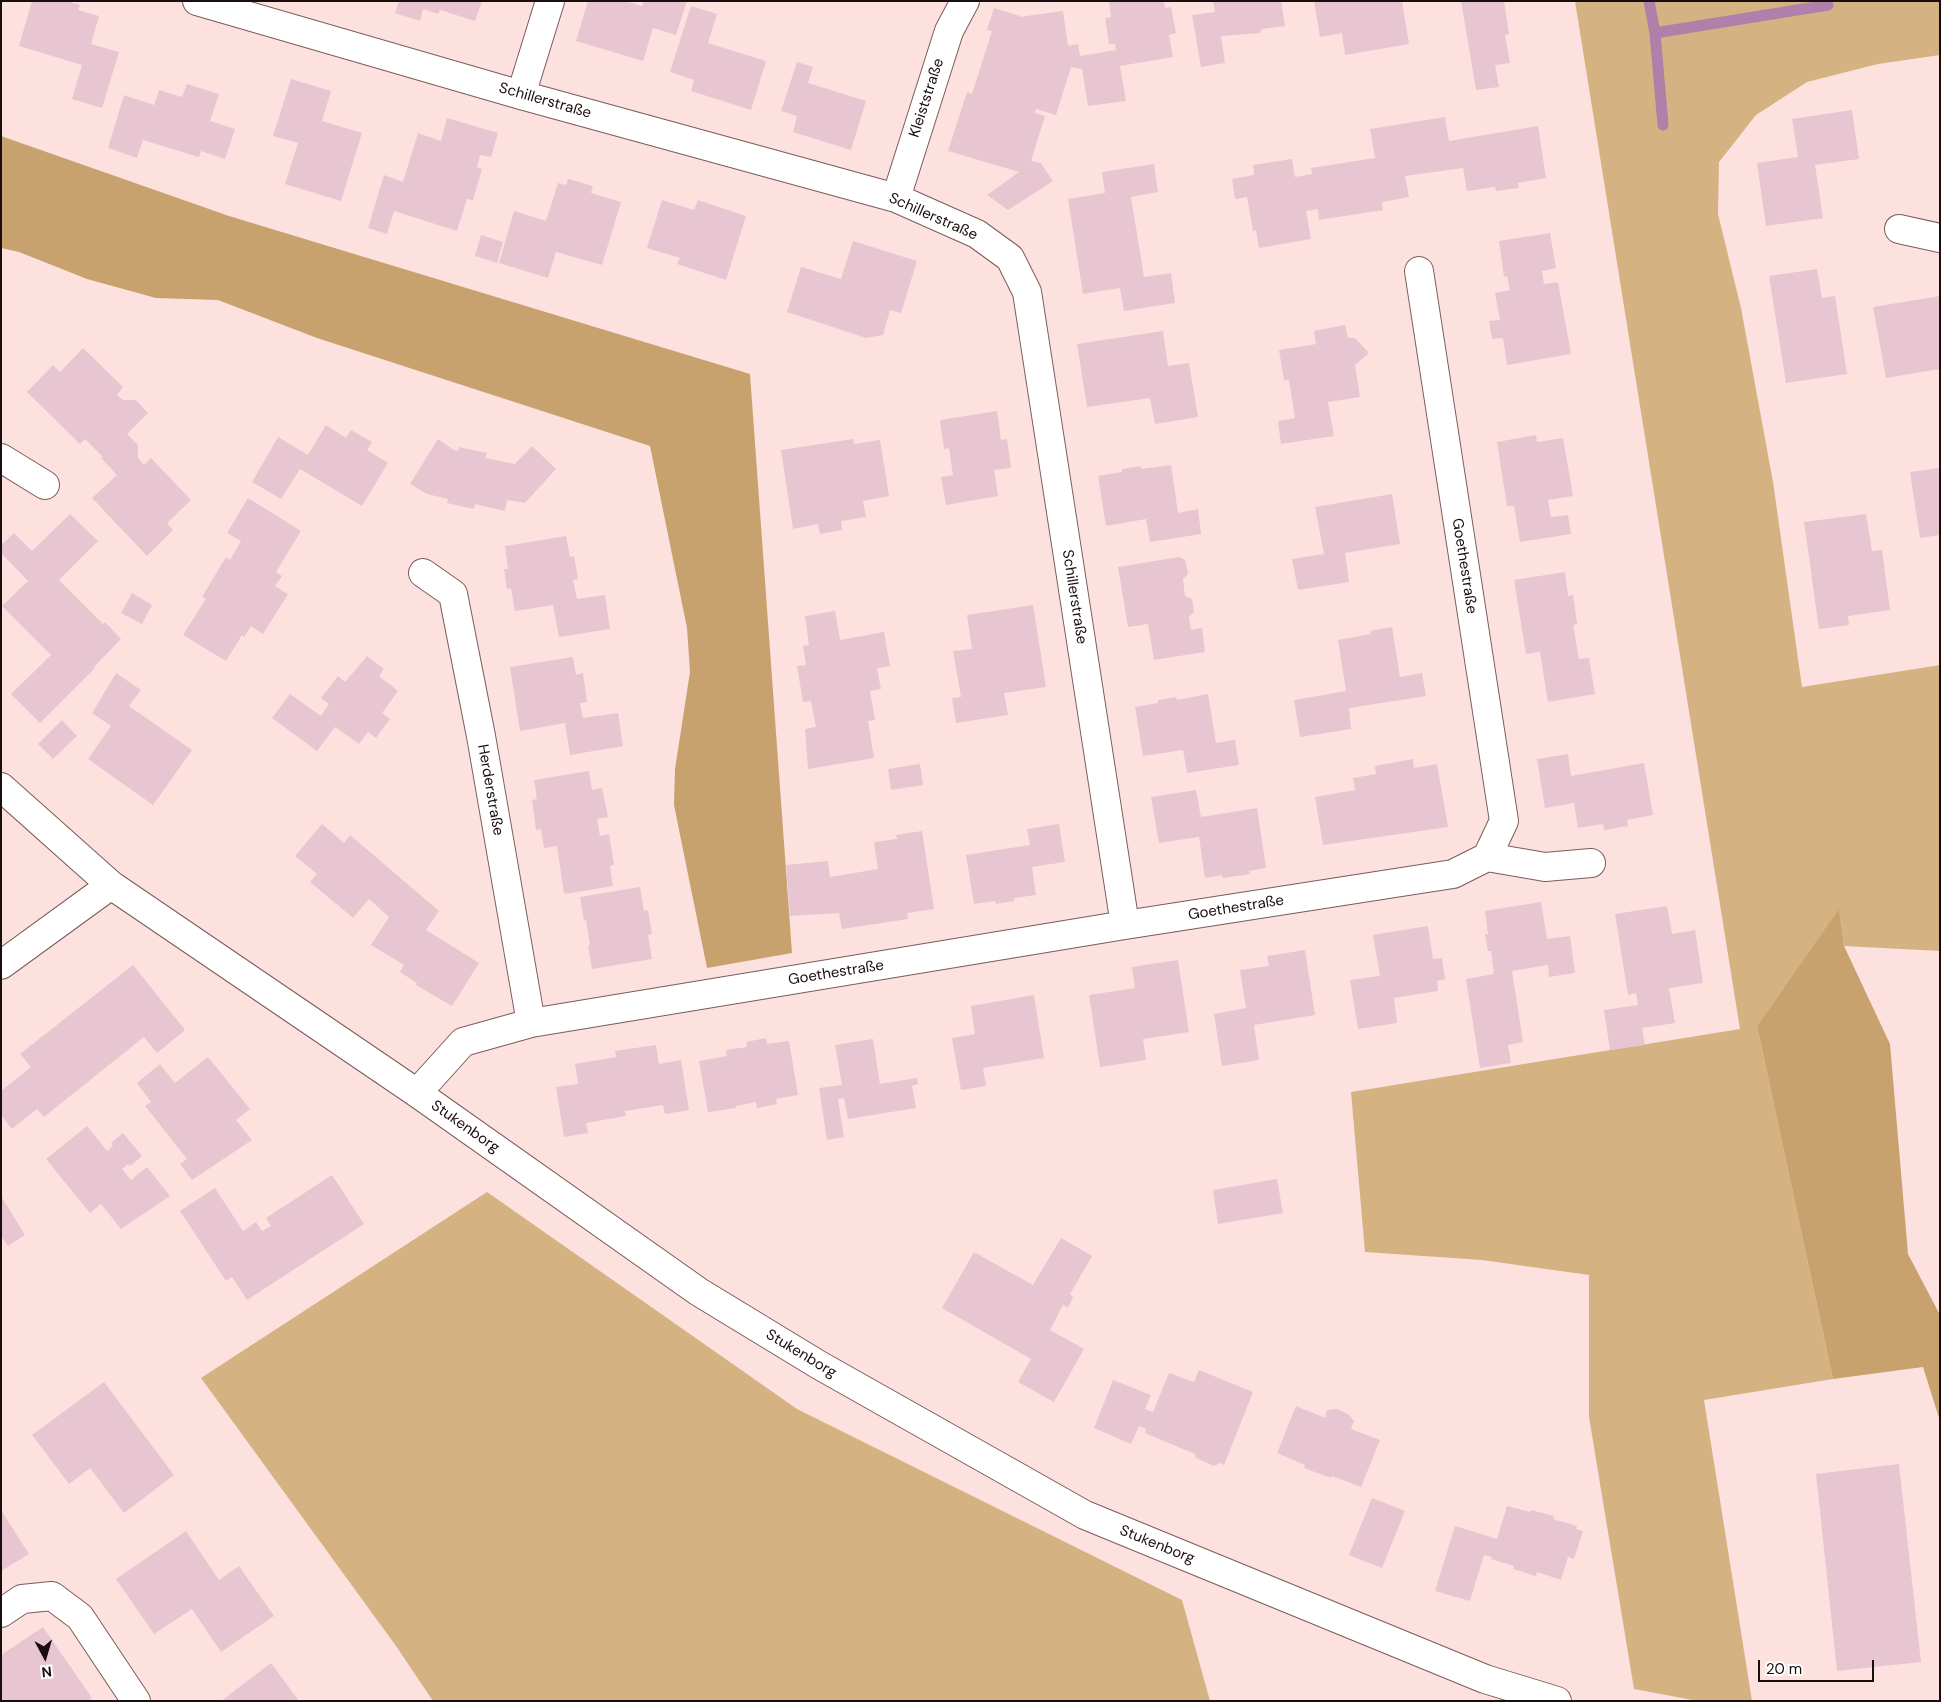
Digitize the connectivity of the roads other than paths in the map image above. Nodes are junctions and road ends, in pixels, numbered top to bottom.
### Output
1 (198, 1) edge
2 (550, 1) edge
3 (964, 1) edge
4 (521, 95) junction
5 (896, 198) junction
6 (1899, 229) dead end
7 (1940, 238) edge
8 (1419, 271) dead end
9 (1, 458) edge
10 (45, 485) dead end
11 (423, 572) dead end
12 (1, 787) edge
13 (1487, 857) junction
14 (1591, 863) dead end
15 (112, 885) junction
16 (1125, 925) junction
17 (1, 965) edge
18 (531, 1023) junction
19 (417, 1093) junction
20 (1, 1613) edge
21 (136, 1701) edge
22 (1557, 1701) edge

1 - 4 street, Schillerstraße
2 - 4 street
3 - 5 street, Kleiststraße
4 - 5 street, Schillerstraße
5 - 16 street, Schillerstraße
6 - 7 street
8 - 13 street, Goethestraße
9 - 10 street
11 - 18 street, Herderstraße
12 - 15 street, Stukenborg
13 - 14 street
13 - 16 street, Goethestraße
15 - 17 street
15 - 19 street, Stukenborg
16 - 18 street, Goethestraße
18 - 19 street, Goethestraße
19 - 22 street, Stukenborg
20 - 21 street

